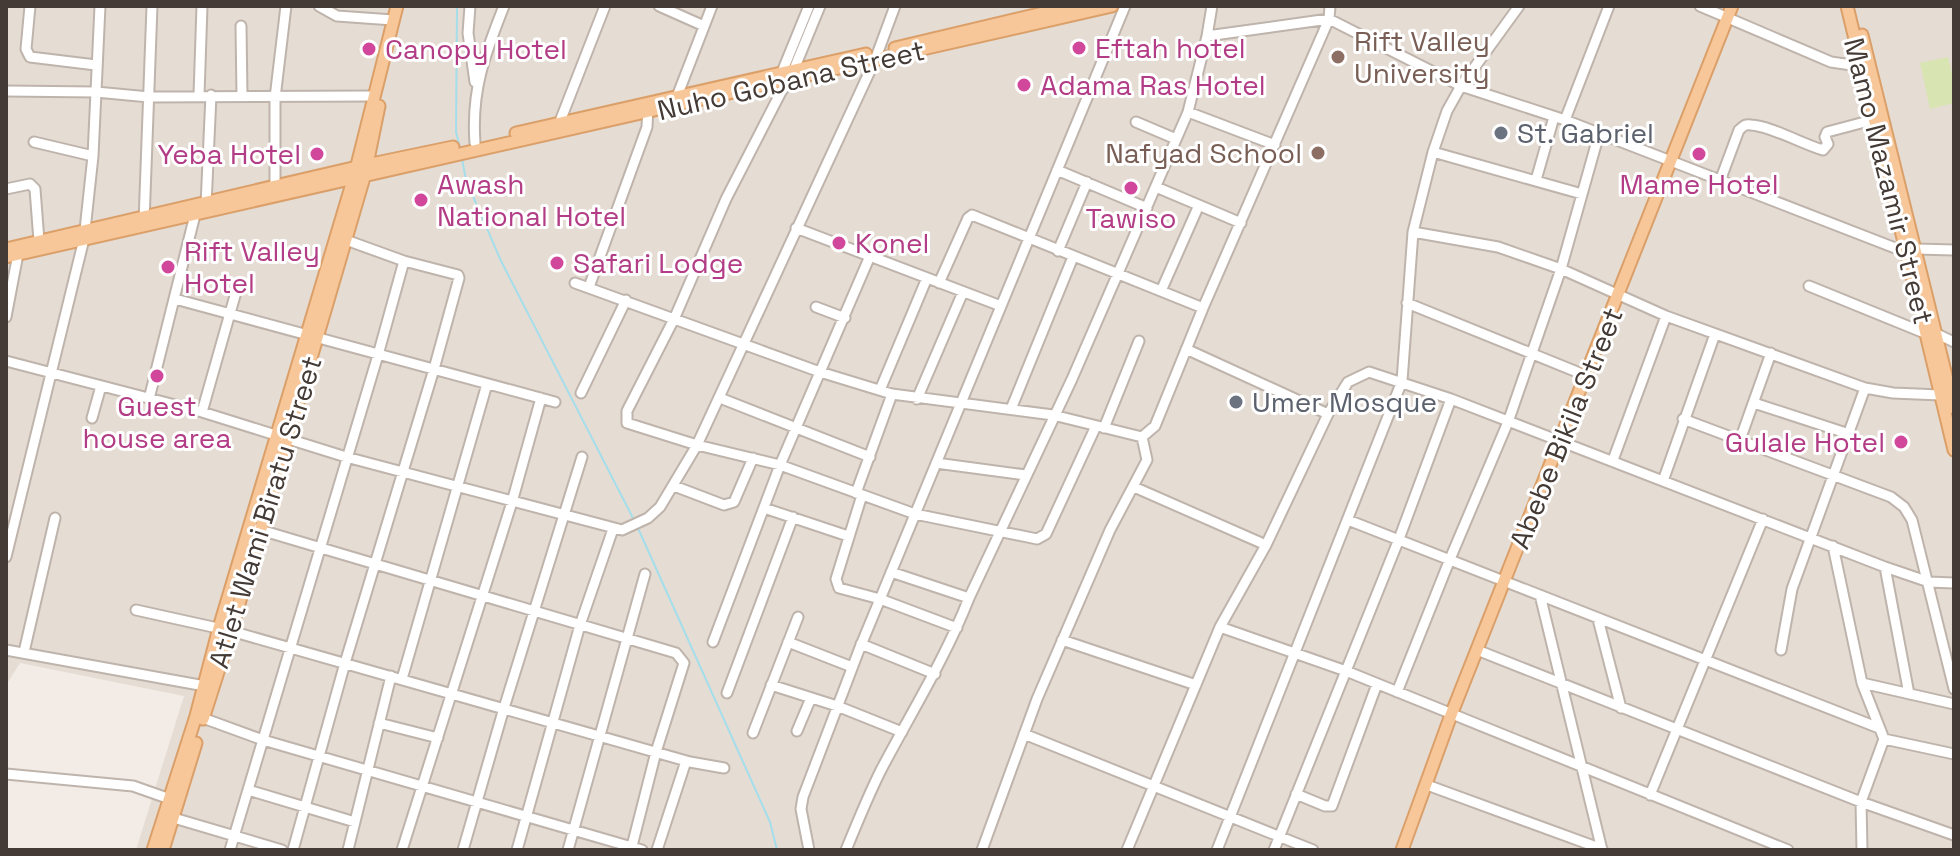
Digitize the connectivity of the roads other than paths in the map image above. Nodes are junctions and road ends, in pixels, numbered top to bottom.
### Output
1 (30, 6) edge
2 (100, 6) edge
3 (152, 6) edge
4 (202, 6) edge
5 (286, 6) edge
6 (319, 6) edge
7 (397, 6) edge
8 (404, 6) edge
9 (470, 6) edge
10 (504, 6) edge
11 (605, 6) edge
12 (659, 6) edge
13 (712, 6) edge
14 (809, 6) edge
15 (820, 6) edge
16 (895, 6) edge
17 (1073, 6) edge
18 (1112, 6) edge
19 (1125, 6) edge
20 (1212, 6) edge
21 (1330, 6) edge
22 (1519, 6) edge
23 (1609, 6) edge
24 (1700, 6) edge
25 (1732, 6) edge
26 (1847, 6) edge
27 (1854, 6) edge
28 (1061, 7) edge
29 (1728, 18) junction
30 (1329, 19) junction
31 (393, 20) junction
32 (241, 26) dead end
33 (704, 26) junction
34 (1207, 36) junction
35 (876, 56) junction
36 (96, 65) junction
37 (1866, 67) junction
38 (785, 79) junction
39 (1461, 86) junction
40 (476, 89) junction
41 (6, 91) edge
42 (96, 92) junction
43 (199, 95) junction
44 (211, 95) junction
45 (242, 96) junction
46 (374, 96) junction
47 (149, 97) junction
48 (275, 98) junction
49 (675, 102) junction
50 (648, 108) junction
51 (1188, 112) junction
52 (1554, 117) junction
53 (1879, 119) junction
54 (1565, 120) junction
55 (1136, 122) dead end
56 (558, 128) junction
57 (1599, 134) junction
58 (1176, 139) junction
59 (34, 142) dead end
60 (1275, 145) junction
61 (471, 146) junction
62 (1433, 152) junction
63 (93, 156) junction
64 (1672, 162) junction
65 (1057, 170) junction
66 (361, 171) junction
67 (1536, 180) junction
68 (1720, 181) junction
69 (1087, 182) junction
70 (1156, 187) junction
71 (275, 188) junction
72 (6, 189) edge
73 (1582, 194) junction
74 (1199, 205) junction
75 (1147, 208) junction
76 (202, 210) junction
77 (144, 221) junction
78 (1241, 223) junction
79 (796, 228) junction
80 (1413, 232) junction
81 (85, 234) junction
82 (1029, 239) junction
83 (346, 240) junction
84 (39, 241) junction
85 (6, 249) edge
86 (1954, 250) edge
87 (1058, 251) junction
88 (1914, 253) junction
89 (12, 256) edge
90 (870, 256) junction
91 (1073, 257) junction
92 (404, 261) junction
93 (1561, 269) junction
94 (1118, 273) junction
95 (927, 278) junction
96 (575, 283) dead end
97 (939, 283) junction
98 (238, 285) dead end
99 (1809, 286) dead end
100 (589, 287) junction
101 (1161, 291) junction
102 (963, 292) junction
103 (1619, 296) junction
104 (175, 299) junction
105 (626, 300) junction
106 (1407, 303) junction
107 (1001, 306) junction
108 (816, 307) dead end
109 (1203, 308) junction
110 (230, 313) junction
111 (1666, 316) junction
112 (6, 317) edge
113 (675, 317) junction
114 (845, 318) junction
115 (1715, 334) junction
116 (1931, 334) junction
117 (312, 336) junction
118 (1139, 341) dead end
119 (1954, 342) edge
120 (746, 343) junction
121 (1186, 349) junction
122 (1771, 353) junction
123 (1531, 354) junction
124 (378, 355) junction
125 (6, 361) edge
126 (1944, 368) edge
127 (434, 369) junction
128 (49, 372) junction
129 (820, 372) junction
130 (1587, 376) junction
131 (1402, 381) junction
132 (487, 384) junction
133 (101, 386) junction
134 (1865, 388) junction
135 (880, 390) junction
136 (581, 393) dead end
137 (892, 394) junction
138 (1940, 395) junction
139 (541, 398) junction
140 (720, 398) junction
141 (149, 399) junction
142 (917, 399) junction
143 (1451, 399) junction
144 (555, 402) dead end
145 (961, 402) junction
146 (1754, 403) junction
147 (1954, 408) edge
148 (1011, 409) junction
149 (202, 412) junction
150 (1328, 414) junction
151 (1053, 415) junction
152 (92, 418) dead end
153 (1683, 419) junction
154 (1508, 422) junction
155 (797, 426) junction
156 (1100, 427) junction
157 (1849, 434) junction
158 (282, 436) junction
159 (1143, 440) junction
160 (1560, 440) junction
161 (1740, 440) junction
162 (697, 445) junction
163 (1954, 450) edge
164 (346, 457) junction
165 (582, 457) dead end
166 (870, 457) junction
167 (753, 458) junction
168 (1613, 460) junction
169 (936, 463) junction
170 (780, 465) junction
171 (401, 472) junction
172 (1026, 475) junction
173 (1835, 476) junction
174 (1663, 481) junction
175 (674, 486) junction
176 (1134, 487) junction
177 (457, 488) junction
178 (859, 494) junction
179 (512, 502) junction
180 (764, 508) junction
181 (915, 514) junction
182 (562, 516) junction
183 (793, 517) junction
184 (55, 518) dead end
185 (1763, 519) junction
186 (1348, 520) junction
187 (255, 528) junction
188 (617, 530) junction
189 (1000, 532) junction
190 (848, 536) junction
191 (1811, 537) junction
192 (1399, 539) junction
193 (1266, 545) junction
194 (1833, 546) junction
195 (320, 547) junction
196 (6, 557) edge
197 (1450, 559) junction
198 (376, 564) junction
199 (1885, 567) junction
200 (891, 572) junction
201 (645, 574) dead end
202 (430, 580) junction
203 (1505, 581) junction
204 (1929, 582) junction
205 (1954, 583) edge
206 (1540, 595) junction
207 (482, 596) junction
208 (969, 598) junction
209 (880, 599) junction
210 (136, 610) dead end
211 (533, 611) junction
212 (798, 617) dead end
213 (1598, 619) junction
214 (580, 625) junction
215 (1220, 627) junction
216 (957, 628) junction
217 (225, 629) junction
218 (628, 639) junction
219 (1062, 640) junction
220 (713, 642) dead end
221 (788, 642) junction
222 (861, 644) junction
223 (290, 647) junction
224 (6, 650) edge
225 (1477, 650) junction
226 (1781, 650) dead end
227 (24, 652) junction
228 (1297, 652) junction
229 (1705, 662) junction
230 (345, 663) junction
231 (852, 667) junction
232 (1346, 671) junction
233 (935, 674) junction
234 (391, 676) junction
235 (402, 679) junction
236 (1862, 683) junction
237 (1377, 684) junction
238 (1564, 684) junction
239 (771, 685) junction
240 (1196, 685) junction
241 (205, 686) junction
242 (1954, 689) edge
243 (1397, 692) junction
244 (452, 693) junction
245 (727, 693) dead end
246 (1909, 694) junction
247 (811, 698) junction
248 (1954, 704) edge
249 (837, 706) junction
250 (504, 708) junction
251 (1621, 708) junction
252 (1451, 715) junction
253 (200, 717) junction
254 (379, 723) junction
255 (554, 723) junction
256 (1879, 728) junction
257 (1677, 730) junction
258 (797, 731) dead end
259 (902, 732) junction
260 (753, 733) dead end
261 (1024, 734) junction
262 (601, 736) junction
263 (438, 738) junction
264 (1884, 739) junction
265 (263, 740) junction
266 (656, 752) junction
267 (1954, 754) edge
268 (319, 757) junction
269 (686, 761) junction
270 (724, 768) dead end
271 (1584, 768) junction
272 (367, 770) junction
273 (6, 774) edge
274 (1427, 785) junction
275 (423, 787) junction
276 (1152, 788) junction
277 (248, 790) junction
278 (1296, 794) junction
279 (1650, 795) junction
280 (170, 799) junction
281 (478, 802) junction
282 (1861, 802) junction
283 (305, 806) junction
284 (527, 816) junction
285 (168, 817) junction
286 (1229, 818) junction
287 (355, 822) junction
288 (574, 830) junction
289 (1954, 835) edge
290 (234, 836) junction
291 (1279, 837) junction
292 (1769, 846) edge
293 (631, 848) edge
294 (1602, 849) edge
295 (153, 850) edge
296 (163, 850) edge
297 (230, 850) edge
298 (282, 850) edge
299 (293, 850) edge
300 (348, 850) edge
301 (402, 850) edge
302 (463, 850) edge
303 (517, 850) edge
304 (568, 850) edge
305 (642, 850) edge
306 (657, 850) edge
307 (809, 850) edge
308 (846, 850) edge
309 (982, 850) edge
310 (1127, 850) edge
311 (1217, 850) edge
312 (1274, 850) edge
313 (1313, 850) edge
314 (1402, 850) edge
315 (1788, 850) edge
316 (1862, 850) edge

1 - 36 street
2 - 36 street
3 - 47 street
4 - 43 street
5 - 48 street
6 - 31 street
7 - 31 main road
8 - 66 main road
9 - 40 street
10 - 40 street
11 - 56 street
12 - 33 street
13 - 33 street
14 - 38 street
15 - 38 street
16 - 35 street
17 - 28 main road, Nuho Gobana Street
18 - 35 main road, Nuho Gobana Street
19 - 65 street
20 - 34 street
21 - 30 street
22 - 39 street
23 - 54 street
24 - 29 street
25 - 29 main road, Abebe Bikila Street
26 - 37 main road, Mamo Mazamir Street
27 - 37 main road, Mamo Mazamir Street
28 - 35 main road, Nuho Gobana Street
29 - 37 street
29 - 64 main road, Abebe Bikila Street
30 - 34 street
30 - 39 street
30 - 60 street
31 - 46 main road
32 - 45 street
33 - 49 street
34 - 51 street
35 - 38 main road, Nuho Gobana Street
35 - 79 street
36 - 42 street
37 - 53 main road, Mamo Mazamir Street
38 - 49 main road, Nuho Gobana Street
38 - 113 street
39 - 52 street
39 - 62 street
40 - 61 street
41 - 42 street
42 - 47 street
42 - 63 street
43 - 44 street
43 - 47 street
44 - 45 street
44 - 76 street
45 - 48 street
46 - 48 street
46 - 66 main road
47 - 77 street
48 - 71 street
49 - 50 main road, Nuho Gobana Street
50 - 56 main road, Nuho Gobana Street
50 - 100 street
51 - 58 street
51 - 60 street
52 - 54 street
52 - 67 street
53 - 68 street
53 - 88 main road, Mamo Mazamir Street
54 - 57 street
55 - 58 street
56 - 61 main road, Nuho Gobana Street
57 - 64 street
57 - 73 street
58 - 70 street
59 - 63 street
60 - 78 street
61 - 66 main road, Nuho Gobana Street
62 - 67 street
62 - 80 street
63 - 81 street
64 - 68 street
64 - 103 main road, Abebe Bikila Street
65 - 69 street
65 - 82 street
66 - 71 main road
66 - 76 main road
66 - 83 main road, Atlet Wami Biratu Street
66 - 117 main road, Atlet Wami Biratu Street
67 - 73 street
68 - 88 street
69 - 75 street
69 - 87 street
70 - 74 street
70 - 75 street
71 - 76 main road
72 - 84 street
73 - 93 street
74 - 78 street
74 - 101 street
75 - 94 street
76 - 77 main road
76 - 104 street
77 - 81 main road
78 - 109 street
79 - 90 street
79 - 120 street
80 - 93 street
80 - 106 street
81 - 84 main road
81 - 89 main road
81 - 128 street
82 - 87 street
82 - 97 street
82 - 107 street
83 - 92 street
83 - 117 main road, Atlet Wami Biratu Street
84 - 85 main road
86 - 88 street
87 - 91 street
88 - 116 main road, Mamo Mazamir Street
89 - 112 street
90 - 95 street
90 - 114 street
91 - 94 street
91 - 148 street
92 - 124 street
92 - 127 street
93 - 103 street
93 - 123 street
94 - 101 street
94 - 151 street
95 - 97 street
95 - 135 street
96 - 100 street
97 - 102 street
98 - 110 street
99 - 116 street
100 - 105 street
101 - 109 street
102 - 107 street
102 - 142 street
103 - 111 street
103 - 130 main road, Abebe Bikila Street
104 - 110 street
104 - 141 street
105 - 113 street
105 - 136 street
106 - 123 street
106 - 131 street
107 - 145 street
108 - 114 street
109 - 121 street
110 - 117 street
110 - 149 street
111 - 115 street
111 - 168 street
113 - 120 street
113 - 162 street
114 - 129 street
115 - 122 street
115 - 153 street
116 - 119 street
116 - 126 main road, Mamo Mazamir Street
117 - 124 street
117 - 158 main road, Atlet Wami Biratu Street
118 - 156 street
120 - 129 street
120 - 140 street
121 - 150 street
121 - 159 street
122 - 134 street
122 - 146 street
123 - 130 street
123 - 154 street
124 - 127 street
124 - 164 street
125 - 128 street
126 - 138 main road, Mamo Mazamir Street
126 - 147 main road, Mamo Mazamir Street
127 - 132 street
127 - 171 street
128 - 133 street
128 - 196 street
129 - 135 street
129 - 155 street
130 - 160 main road, Abebe Bikila Street
131 - 143 street
131 - 150 street
131 - 186 street
132 - 139 street
132 - 177 street
133 - 141 street
133 - 152 street
134 - 138 street
134 - 157 street
135 - 137 street
137 - 142 street
137 - 166 street
138 - 163 main road, Mamo Mazamir Street
139 - 144 street
139 - 179 street
140 - 155 street
140 - 162 street
141 - 149 street
142 - 145 street
143 - 154 street
143 - 192 street
145 - 148 street
145 - 169 street
146 - 157 street
146 - 161 street
148 - 151 street
149 - 158 street
150 - 193 street
151 - 156 street
151 - 172 street
153 - 161 street
153 - 174 street
154 - 160 street
154 - 197 street
155 - 166 street
155 - 170 street
156 - 159 street
156 - 189 street
157 - 173 street
158 - 164 street
158 - 187 main road, Atlet Wami Biratu Street
159 - 176 street
160 - 168 street
160 - 203 main road, Abebe Bikila Street
161 - 173 street
162 - 167 street
162 - 175 street
164 - 171 street
164 - 195 street
165 - 182 street
166 - 178 street
167 - 170 street
167 - 175 street
168 - 174 street
169 - 172 street
169 - 181 street
170 - 178 street
170 - 180 street
171 - 177 street
171 - 198 street
172 - 189 street
173 - 191 street
173 - 204 street
174 - 185 street
175 - 188 street
176 - 193 street
176 - 219 street
177 - 179 street
177 - 202 street
178 - 181 street
178 - 190 street
179 - 182 street
179 - 207 street
180 - 183 street
180 - 220 street
181 - 189 street
181 - 200 street
182 - 188 street
182 - 211 street
183 - 190 street
183 - 245 street
184 - 227 street
185 - 191 street
185 - 229 street
186 - 192 street
186 - 228 street
187 - 195 street
187 - 217 main road, Atlet Wami Biratu Street
188 - 214 street
189 - 208 street
190 - 209 street
191 - 194 street
191 - 226 street
192 - 197 street
192 - 232 street
193 - 215 street
194 - 199 street
194 - 236 street
195 - 198 street
195 - 223 street
197 - 203 street
197 - 243 street
198 - 202 street
198 - 230 street
199 - 204 street
199 - 246 street
200 - 208 street
200 - 209 street
201 - 218 street
202 - 207 street
202 - 235 street
203 - 206 street
203 - 225 main road, Abebe Bikila Street
204 - 205 street
204 - 242 street
206 - 213 street
206 - 238 street
207 - 211 street
207 - 244 street
208 - 216 street
209 - 216 street
209 - 222 street
210 - 217 street
211 - 214 street
211 - 250 street
212 - 221 street
213 - 229 street
213 - 251 street
214 - 218 street
214 - 255 street
215 - 228 street
215 - 240 street
216 - 233 street
217 - 223 street
217 - 241 main road, Atlet Wami Biratu Street
217 - 253 main road, Atlet Wami Biratu Street
218 - 262 street
218 - 266 street
219 - 240 street
219 - 261 street
221 - 231 street
221 - 239 street
222 - 231 street
222 - 233 street
223 - 230 street
223 - 265 street
224 - 227 street
225 - 238 street
225 - 252 main road, Abebe Bikila Street
227 - 241 street
228 - 232 street
228 - 286 street
229 - 256 street
229 - 257 street
230 - 234 street
230 - 268 street
231 - 249 street
232 - 237 street
232 - 278 street
233 - 259 street
234 - 235 street
234 - 254 street
235 - 244 street
236 - 246 street
236 - 256 street
237 - 243 street
237 - 278 street
238 - 251 street
238 - 271 street
239 - 247 street
239 - 260 street
240 - 276 street
241 - 253 main road, Atlet Wami Biratu Street
243 - 252 street
244 - 250 street
244 - 263 street
246 - 248 street
247 - 249 street
247 - 258 street
249 - 259 street
249 - 307 street
250 - 255 street
250 - 281 street
251 - 257 street
252 - 271 street
252 - 274 main road, Abebe Bikila Street
253 - 265 street
253 - 280 main road, Atlet Wami Biratu Street
253 - 285 main road, Atlet Wami Biratu Street
254 - 263 street
254 - 272 street
255 - 262 street
255 - 284 street
256 - 264 street
257 - 279 street
257 - 282 street
259 - 308 street
261 - 276 street
261 - 309 street
262 - 266 street
262 - 288 street
263 - 275 street
264 - 267 street
264 - 282 street
265 - 268 street
265 - 277 street
266 - 269 street
266 - 293 street
268 - 272 street
268 - 283 street
269 - 270 street
269 - 306 street
271 - 279 street
271 - 294 street
272 - 275 street
272 - 287 street
273 - 280 street
274 - 294 street
274 - 314 main road, Abebe Bikila Street
275 - 281 street
275 - 301 street
276 - 286 street
276 - 310 street
277 - 283 street
277 - 290 street
278 - 291 street
279 - 292 street
280 - 285 main road, Atlet Wami Biratu Street
281 - 284 street
281 - 302 street
282 - 289 street
282 - 316 street
283 - 287 street
283 - 299 street
284 - 288 street
284 - 303 street
285 - 290 street
285 - 295 main road, Atlet Wami Biratu Street
285 - 296 main road, Atlet Wami Biratu Street
286 - 291 street
286 - 311 street
287 - 300 street
288 - 293 street
288 - 304 street
290 - 297 street
290 - 298 street
291 - 312 street
291 - 313 street
292 - 315 street
293 - 305 street

